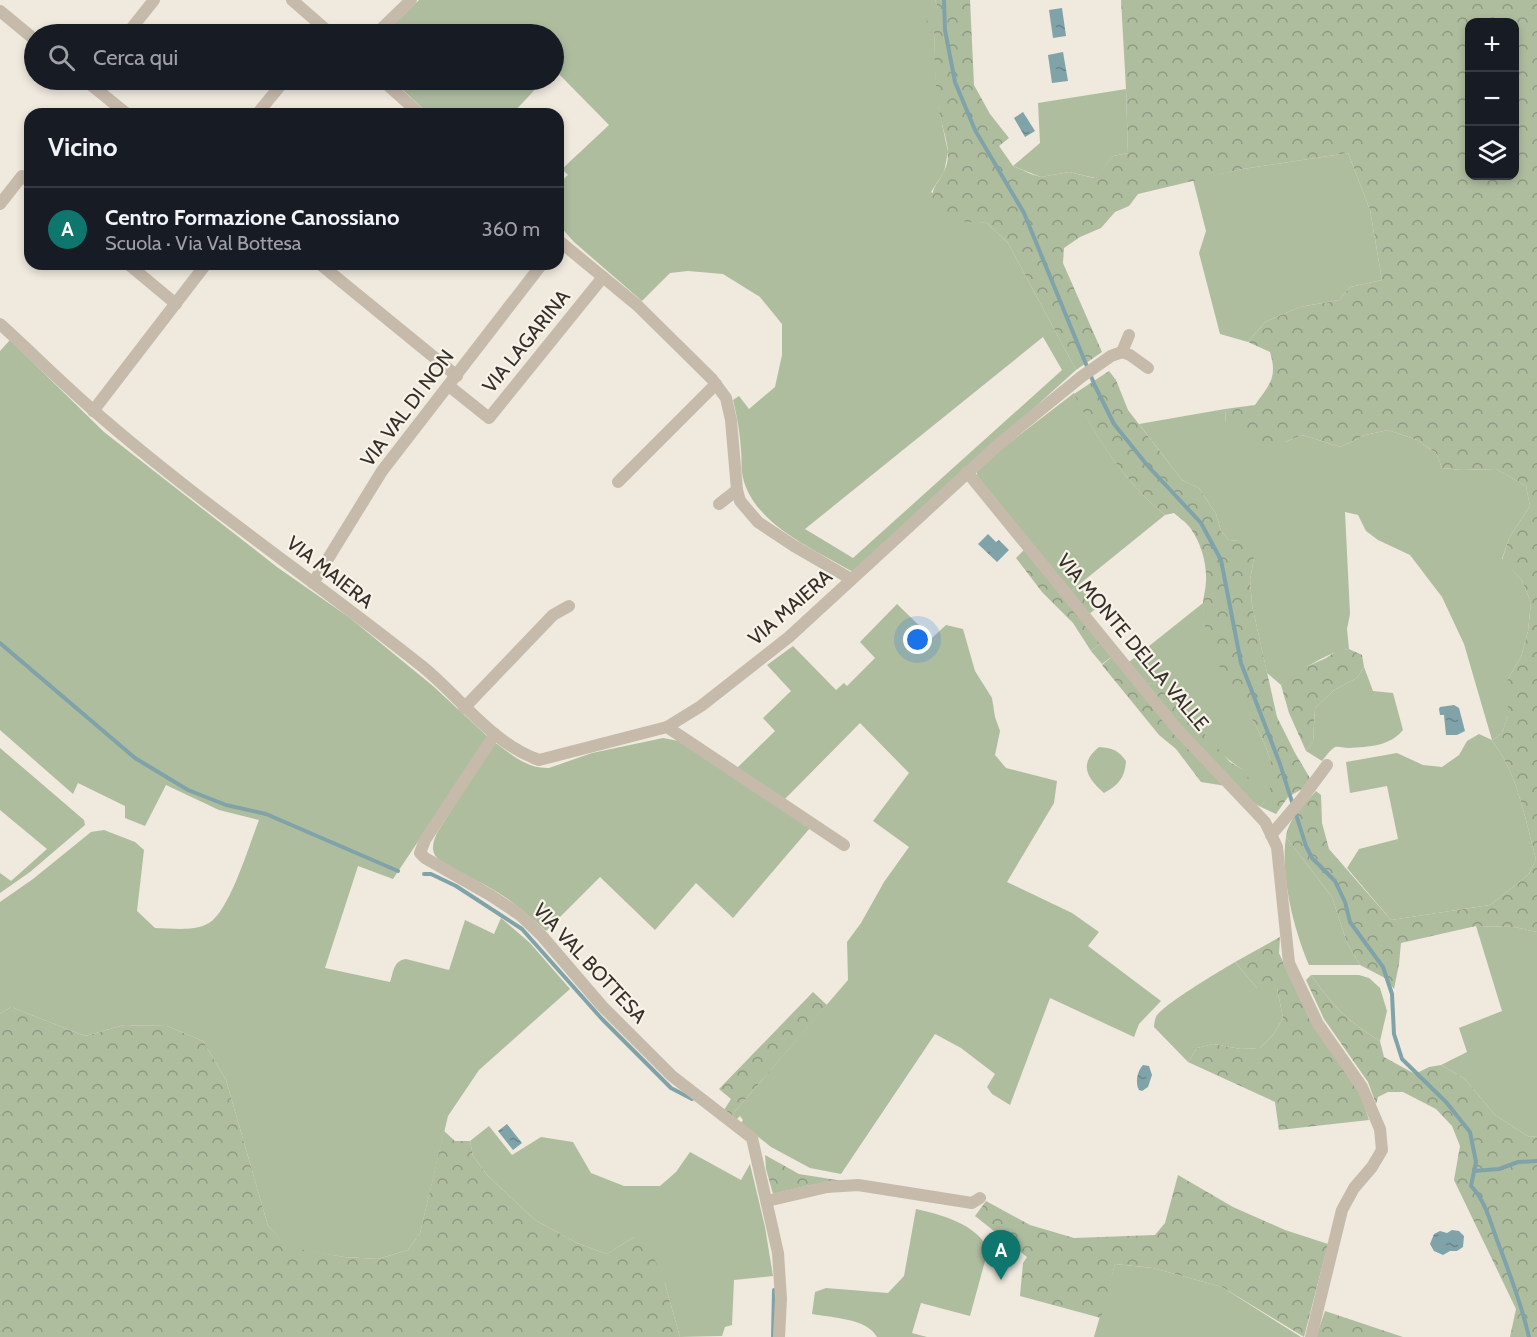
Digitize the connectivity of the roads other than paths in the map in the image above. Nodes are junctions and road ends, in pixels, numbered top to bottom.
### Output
1 (154, 0) edge
2 (292, 0) edge
3 (411, 0) edge
4 (0, 11) edge
5 (135, 24) edge
6 (317, 24) edge
7 (386, 24) edge
8 (24, 31) edge
9 (99, 90) edge
10 (277, 90) edge
11 (393, 90) edge
12 (120, 108) edge
13 (262, 108) edge
14 (413, 108) edge
15 (24, 178) edge
16 (0, 204) edge
17 (564, 247) edge
18 (135, 270) edge
19 (202, 270) edge
20 (327, 270) edge
21 (537, 270) edge
22 (603, 277) junction
23 (176, 304) junction
24 (0, 324) edge
25 (1129, 335) dead end
26 (1122, 352) junction
27 (1148, 368) dead end
28 (453, 381) junction
29 (716, 384) junction
30 (93, 411) junction
31 (967, 472) junction
32 (618, 482) dead end
33 (737, 490) junction
34 (719, 504) dead end
35 (851, 579) junction
36 (314, 584) junction
37 (569, 606) dead end
38 (464, 708) junction
39 (667, 727) junction
40 (495, 734) junction
41 (1327, 765) dead end
42 (1271, 835) junction
43 (844, 845) dead end
44 (980, 1198) dead end
45 (767, 1202) junction
46 (779, 1337) edge
47 (1311, 1337) edge

1 - 5 street
2 - 6 street
3 - 7 street
4 - 8 street
9 - 12 street
10 - 13 street
11 - 14 street
15 - 16 street
17 - 22 street
18 - 23 street
19 - 23 street
20 - 28 street
21 - 28 street, VIA VAL DI NON
22 - 28 street, VIA LAGARINA
22 - 29 street
23 - 30 street
24 - 30 street, VIA MAIERA
25 - 26 street
26 - 27 street
26 - 31 street
28 - 36 street, VIA VAL DI NON
29 - 32 street
29 - 33 street
30 - 36 street, VIA MAIERA
31 - 35 street
31 - 42 street, VIA MONTE DELLA VALLE
33 - 34 street
33 - 35 street
35 - 39 street, VIA MAIERA
36 - 38 street, VIA MAIERA
37 - 38 street
38 - 40 street, VIA MAIERA
39 - 40 street, VIA MAIERA
39 - 43 street
40 - 45 street, VIA VAL BOTTESA
41 - 42 street
42 - 47 street, VIA MONTE DELLA VALLE
44 - 45 street
45 - 46 street, VIA VAL BOTTESA

